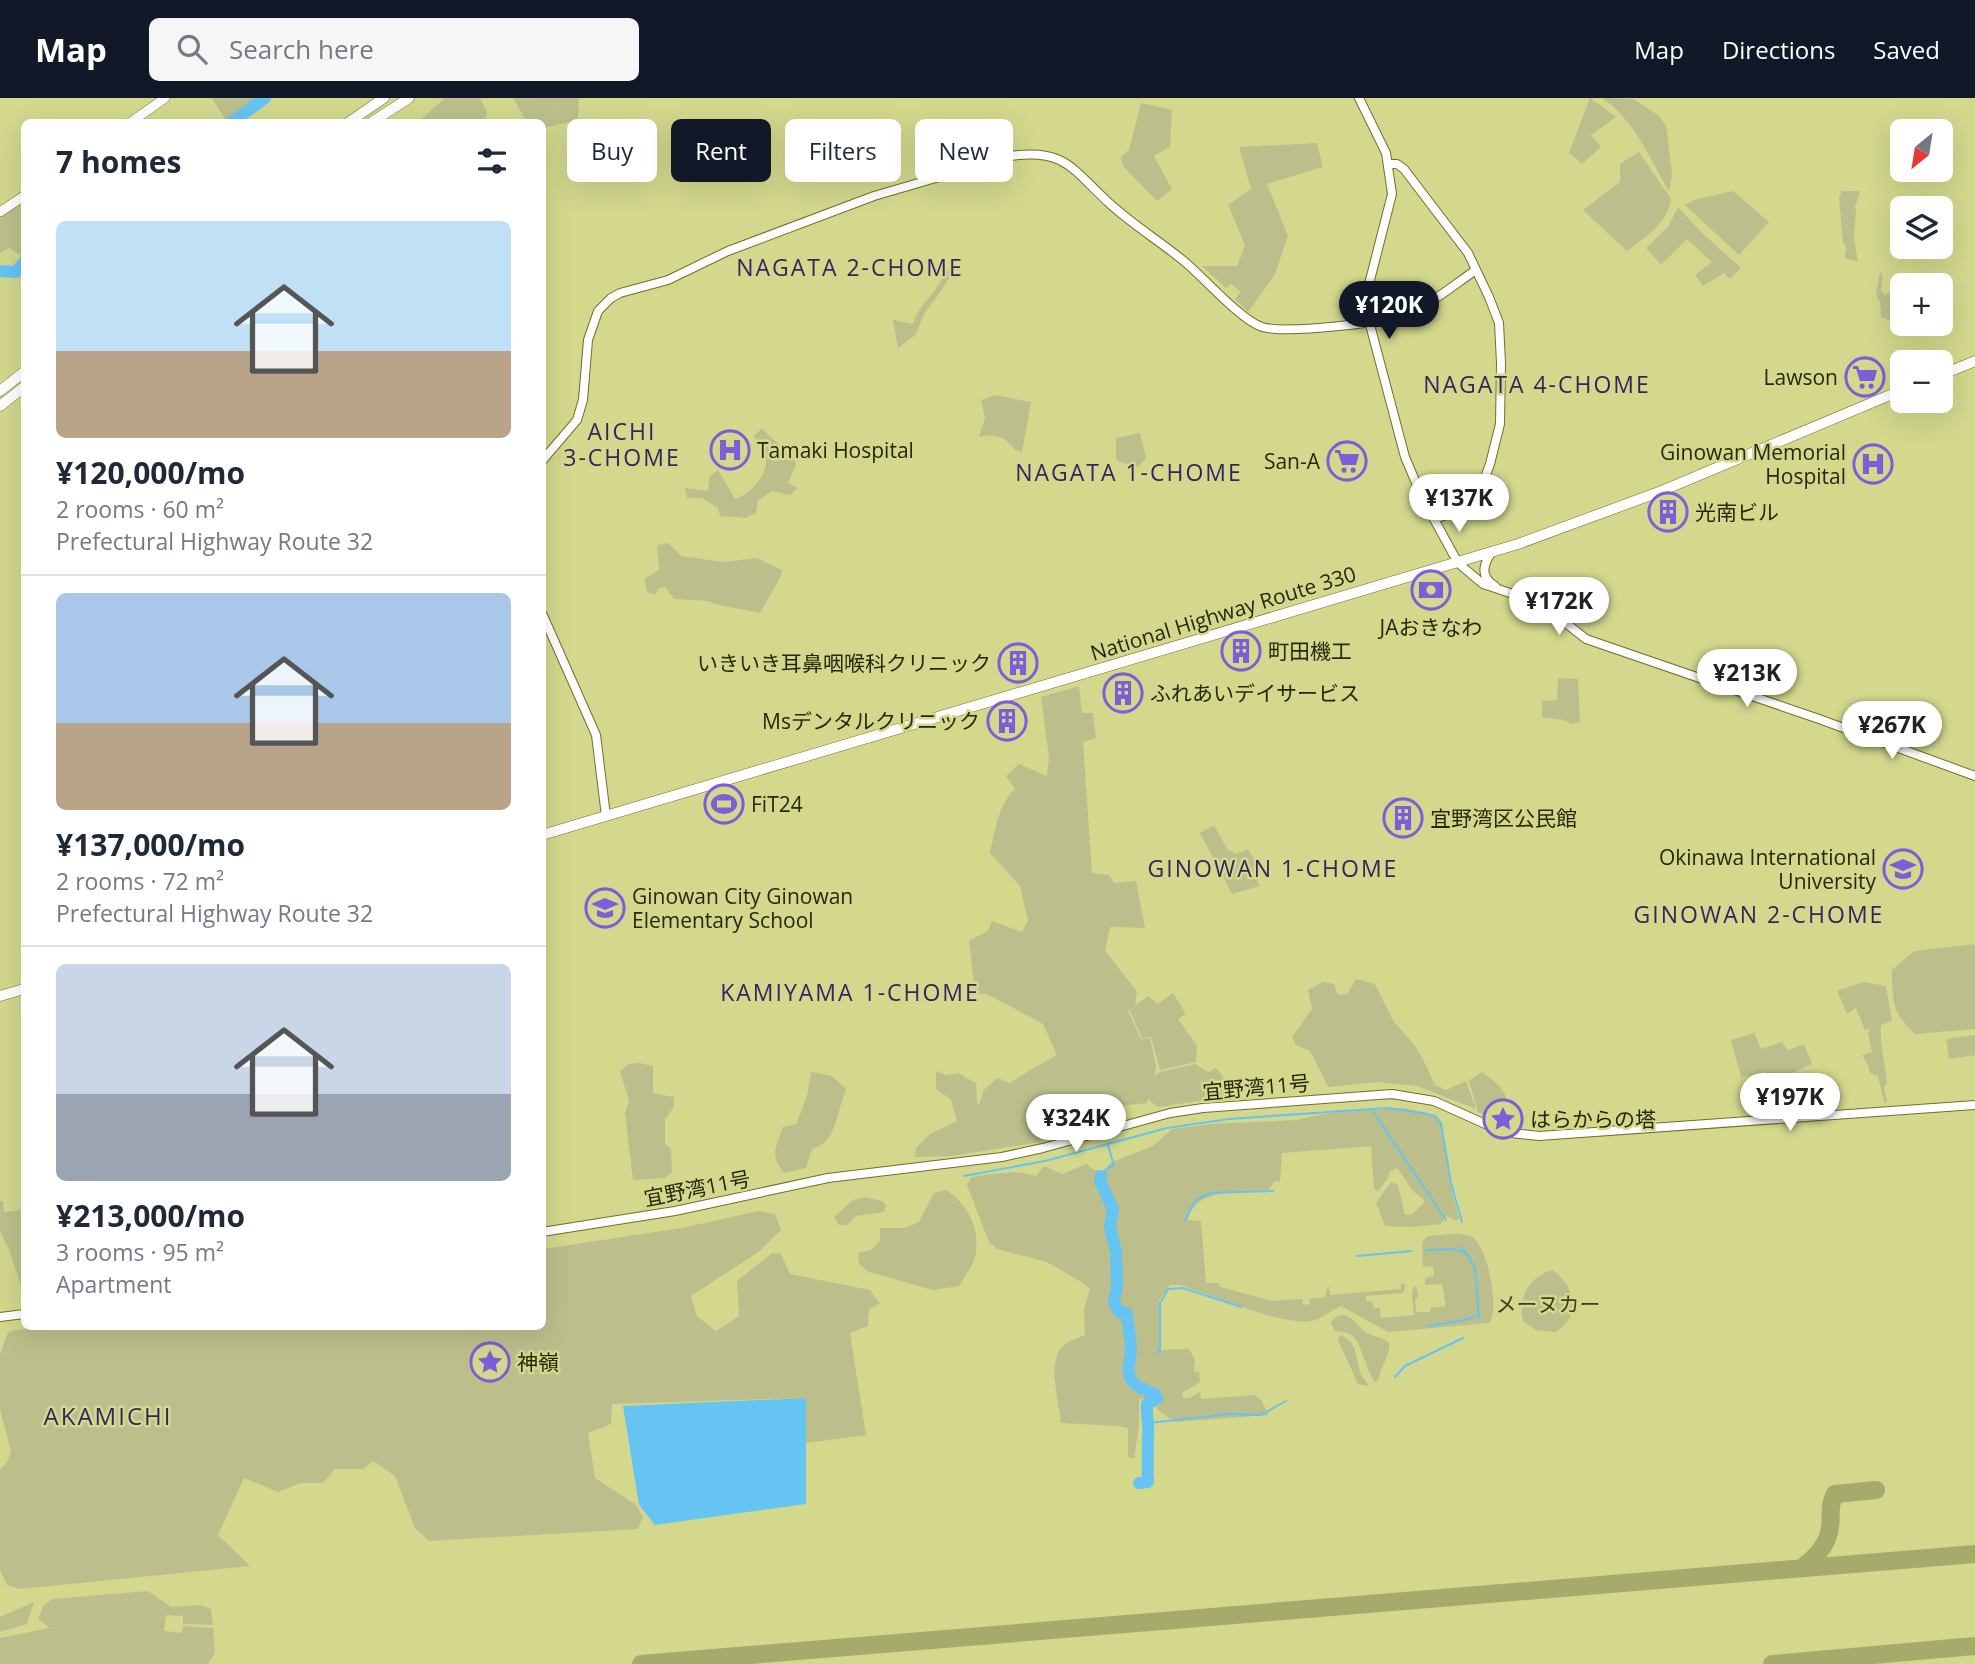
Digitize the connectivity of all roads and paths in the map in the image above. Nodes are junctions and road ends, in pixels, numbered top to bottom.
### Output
1 (165, 98) edge
2 (384, 98) edge
3 (408, 98) edge
4 (1359, 98) edge
5 (135, 119) edge
6 (353, 119) edge
7 (376, 119) edge
8 (1389, 164) junction
9 (21, 198) edge
10 (0, 212) edge
11 (1476, 270) junction
12 (1369, 321) junction
13 (1975, 361) edge
14 (1953, 370) edge
15 (21, 374) edge
16 (21, 389) edge
17 (0, 391) edge
18 (1890, 395) edge
19 (0, 406) edge
20 (546, 456) edge
21 (1434, 519) junction
22 (1491, 553) junction
23 (1458, 563) junction
24 (1500, 589) junction
25 (546, 621) edge
26 (1975, 776) edge
27 (606, 816) junction
28 (546, 834) edge
29 (21, 990) edge
30 (0, 996) edge
31 (1975, 1105) edge
32 (546, 1231) edge
33 (21, 1314) edge
34 (0, 1317) edge

1 - 5 main road
2 - 6 highway
3 - 7 highway
4 - 8 street
8 - 11 street
8 - 12 street
9 - 10 main road
11 - 12 street
11 - 21 street
12 - 20 street
12 - 21 street
13 - 14 highway
15 - 17 highway
16 - 19 highway
18 - 22 highway, National Highway Route 330
21 - 23 street
22 - 23 highway, National Highway Route 330
22 - 24 street
23 - 24 street
23 - 27 highway, National Highway Route 330
24 - 26 street
25 - 27 street
27 - 28 highway, National Highway Route 330
29 - 30 highway
31 - 32 street, 宜野湾11号
33 - 34 street

